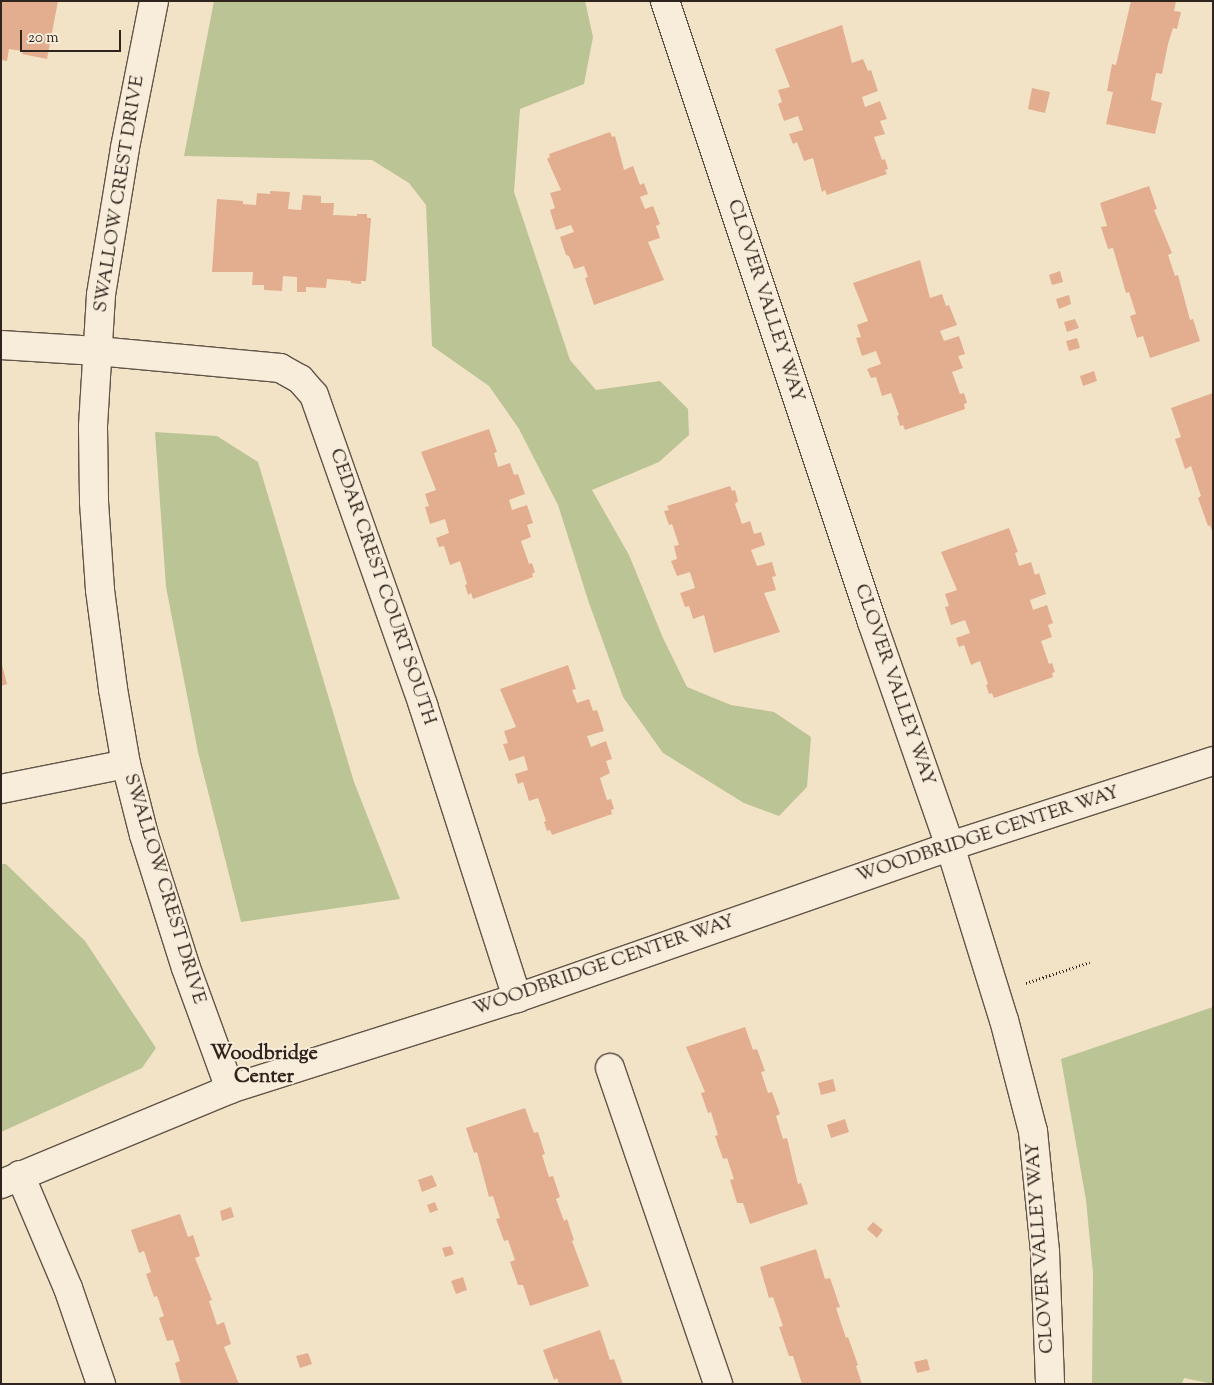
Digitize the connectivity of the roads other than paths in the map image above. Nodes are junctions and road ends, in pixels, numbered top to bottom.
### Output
1 (154, 1) edge
2 (665, 1) edge
3 (1, 345) edge
4 (97, 351) junction
5 (1213, 762) edge
6 (126, 764) junction
7 (1, 789) edge
8 (950, 846) junction
9 (516, 998) junction
10 (610, 1068) dead end
11 (230, 1089) junction
12 (10, 1180) edge
13 (100, 1384) edge
14 (718, 1384) edge
15 (1050, 1384) edge

1 - 4 street, SWALLOW CREST DRIVE
2 - 8 street, CLOVER VALLEY WAY
3 - 4 street, CEDAR CREST COURT SOUTH
4 - 6 street, SWALLOW CREST DRIVE
4 - 9 street, CEDAR CREST COURT SOUTH
5 - 8 street, WOODBRIDGE CENTER WAY
6 - 7 street
6 - 11 street, SWALLOW CREST DRIVE
8 - 9 street, WOODBRIDGE CENTER WAY
8 - 15 street, CLOVER VALLEY WAY
9 - 11 street, WOODBRIDGE CENTER WAY
10 - 14 street
11 - 12 street, WOODBRIDGE CENTER WAY
12 - 13 street

